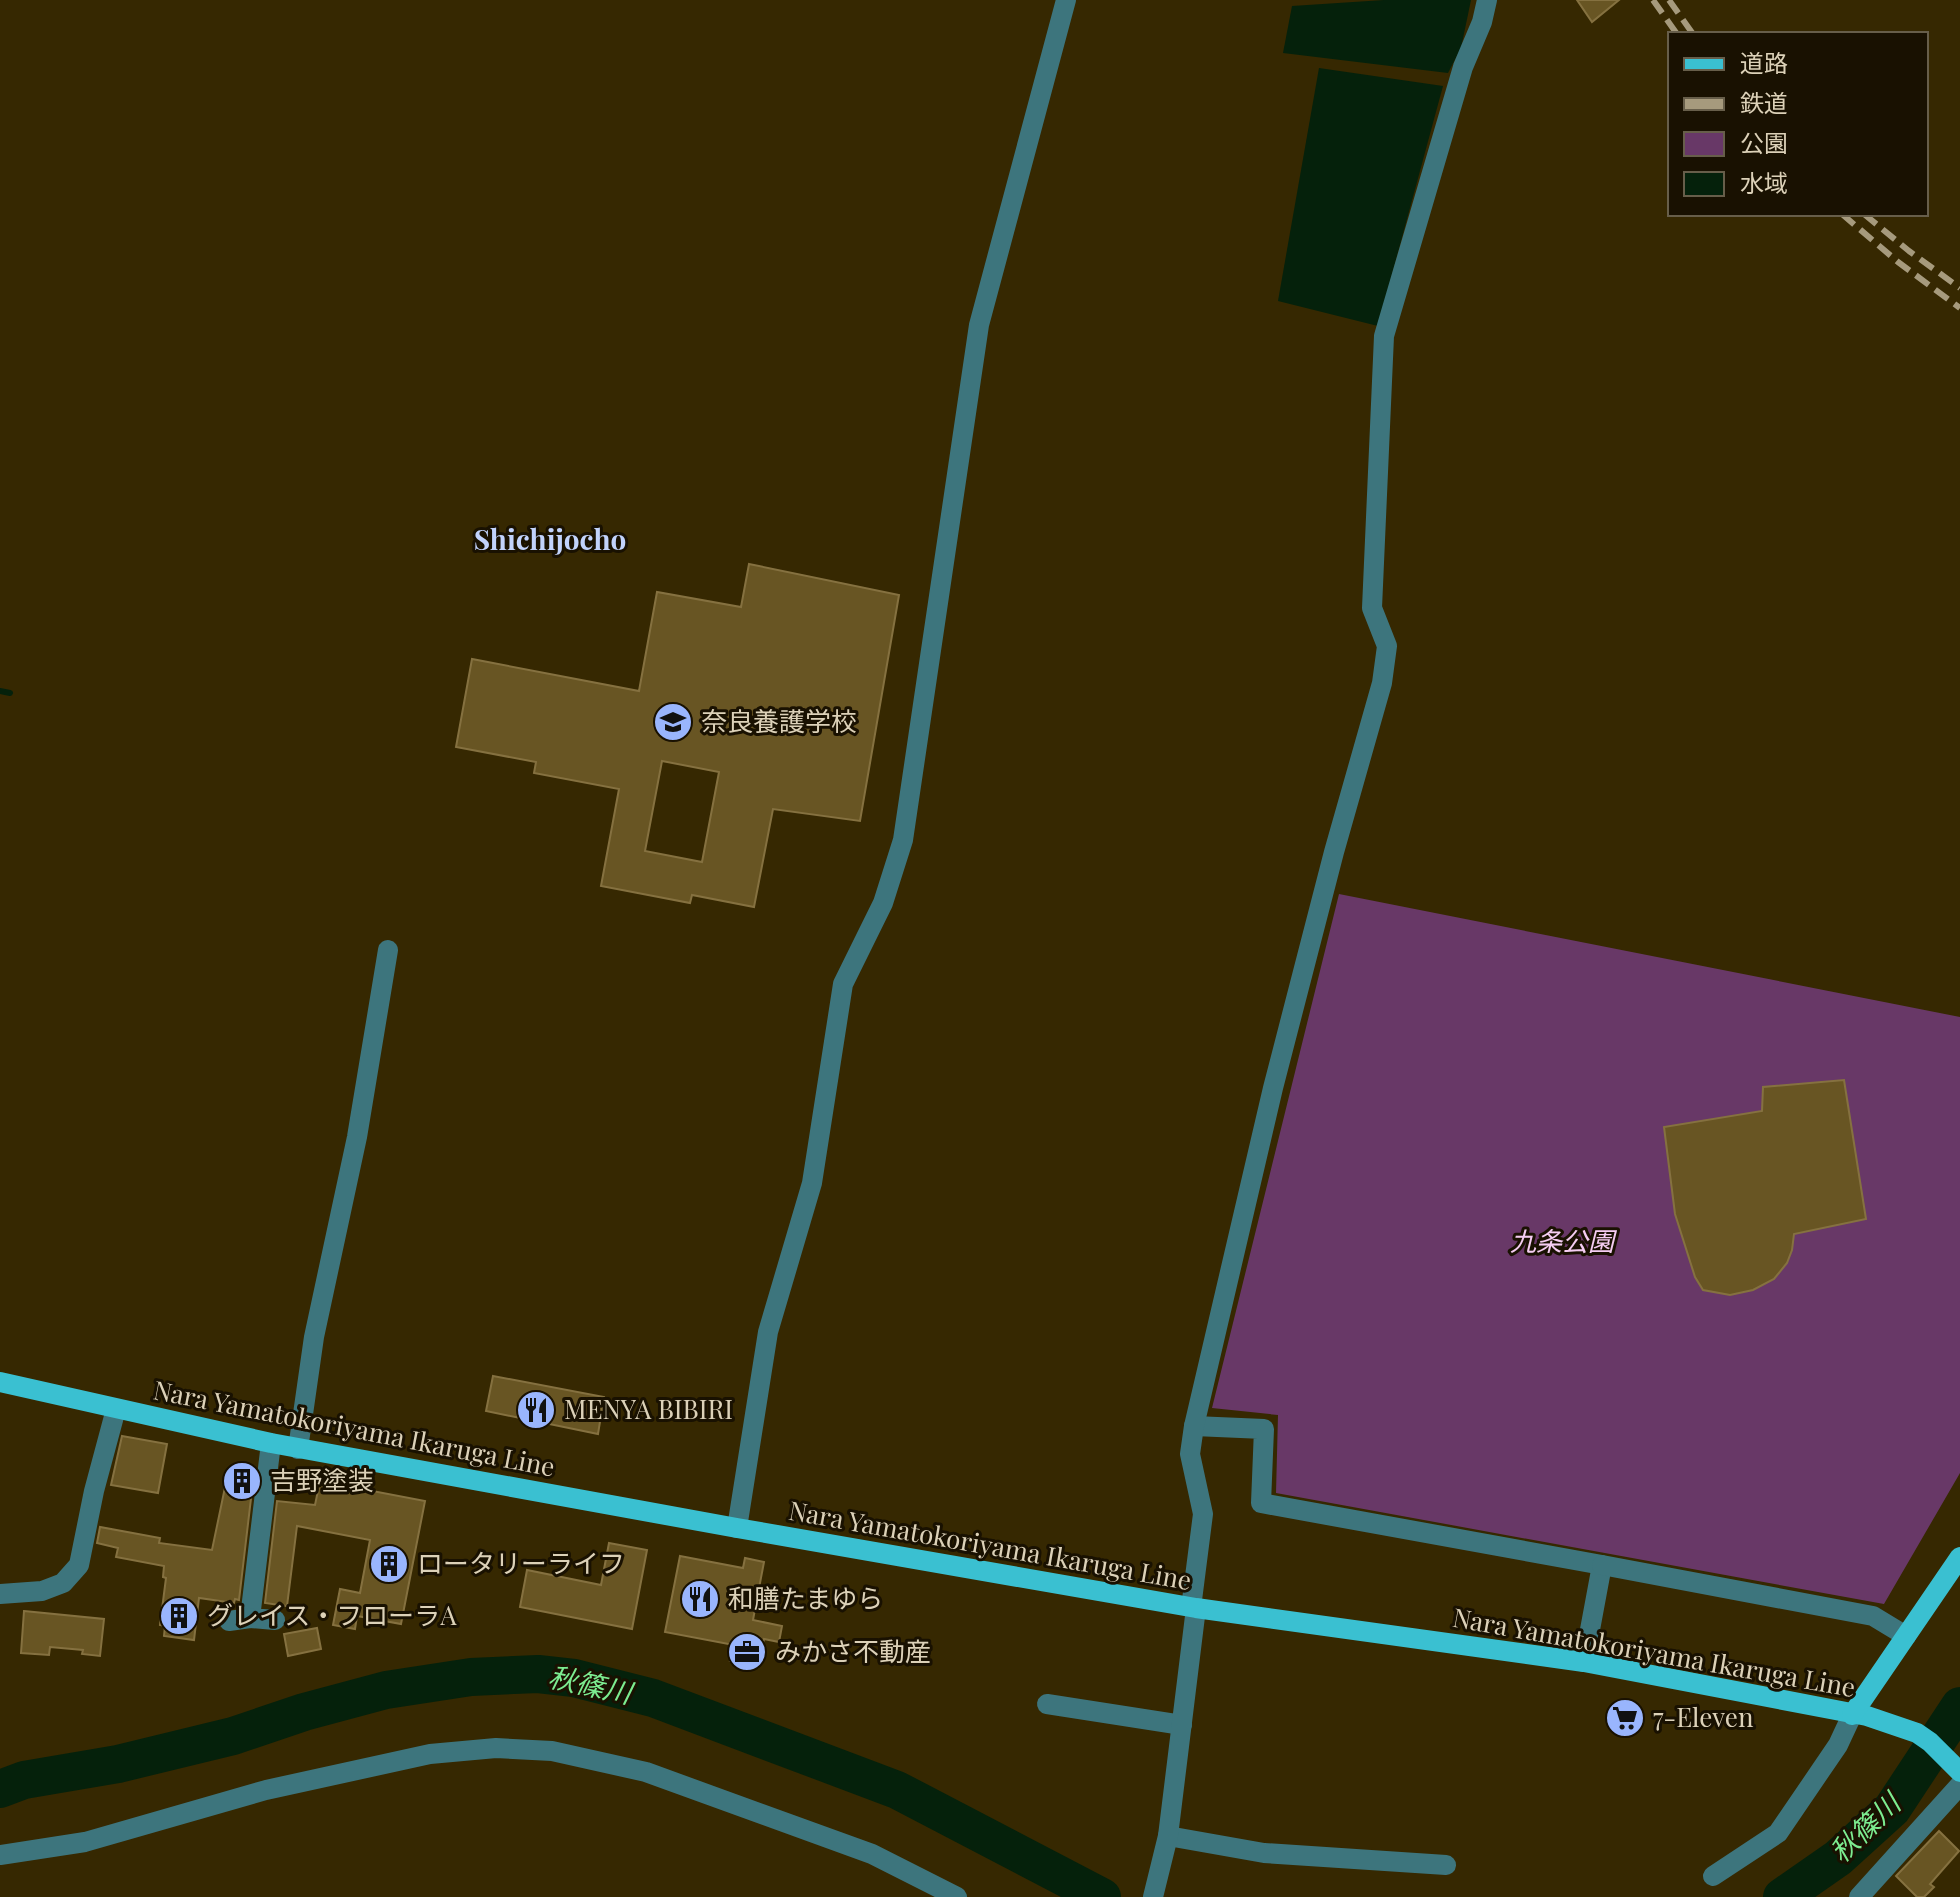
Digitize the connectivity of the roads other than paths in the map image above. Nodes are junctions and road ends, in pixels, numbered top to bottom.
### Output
1 (1066, 0) edge
2 (1487, 0) edge
3 (388, 950) dead end
4 (0, 1382) edge
5 (116, 1409) junction
6 (1194, 1426) junction
7 (271, 1443) junction
8 (298, 1449) junction
9 (737, 1528) junction
10 (1960, 1557) edge
11 (1602, 1565) junction
12 (0, 1594) edge
13 (1194, 1608) junction
14 (275, 1620) dead end
15 (1906, 1636) junction
16 (1584, 1662) junction
17 (1047, 1704) dead end
18 (1860, 1715) junction
19 (1182, 1725) junction
20 (1959, 1775) edge
21 (1168, 1836) junction
22 (0, 1855) edge
23 (1446, 1865) dead end
24 (1713, 1876) dead end
25 (957, 1897) edge
26 (1153, 1897) edge
27 (1859, 1897) edge

1 - 9 street
2 - 6 street
3 - 8 street
4 - 5 main road, Nara Yamatokoriyama Ikaruga Line
5 - 7 main road, Nara Yamatokoriyama Ikaruga Line
5 - 12 street
6 - 11 street
6 - 13 street
7 - 8 main road, Nara Yamatokoriyama Ikaruga Line
7 - 14 street
8 - 9 main road, Nara Yamatokoriyama Ikaruga Line
9 - 13 main road, Nara Yamatokoriyama Ikaruga Line
10 - 15 main road
11 - 15 street
11 - 16 street
13 - 16 main road, Nara Yamatokoriyama Ikaruga Line
13 - 19 street
15 - 18 main road
16 - 18 main road, Nara Yamatokoriyama Ikaruga Line
17 - 19 street
18 - 20 main road, Nara Yamatokoriyama Ikaruga Line
18 - 24 street
19 - 21 street
20 - 27 street
21 - 23 street
21 - 26 street
22 - 25 street

